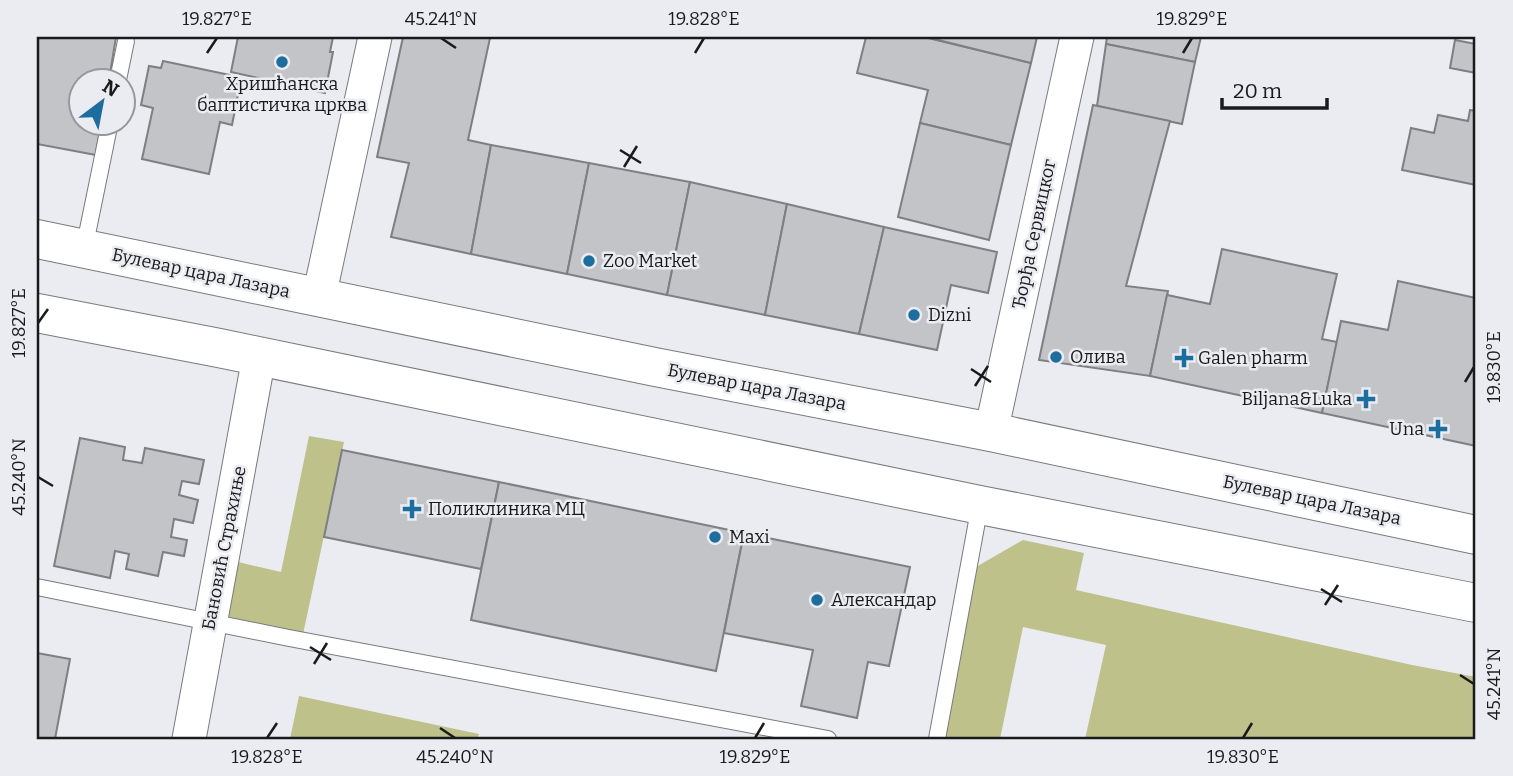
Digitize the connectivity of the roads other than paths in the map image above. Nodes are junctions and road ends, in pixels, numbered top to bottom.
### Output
1 (375, 37) edge
2 (1077, 37) edge
3 (127, 41) dead end
4 (121, 66) edge
5 (107, 136) edge
6 (37, 240) edge
7 (84, 249) junction
8 (318, 297) junction
9 (37, 313) edge
10 (259, 357) junction
11 (991, 432) junction
12 (980, 505) junction
13 (1476, 535) edge
14 (37, 587) edge
15 (1476, 603) edge
16 (210, 622) junction
17 (189, 739) edge
18 (828, 739) edge
19 (937, 739) edge

1 - 8 street
2 - 11 street, Ђорђа Сервицког
3 - 4 lane
5 - 7 lane
6 - 7 main road, Булевар цара Лазара
7 - 8 main road, Булевар цара Лазара
8 - 11 main road, Булевар цара Лазара
9 - 10 main road
10 - 12 main road
10 - 16 street, Бановић Страхиње
11 - 13 main road, Булевар цара Лазара
12 - 15 main road
12 - 19 lane
14 - 16 lane
16 - 17 street, Бановић Страхиње
16 - 18 lane

